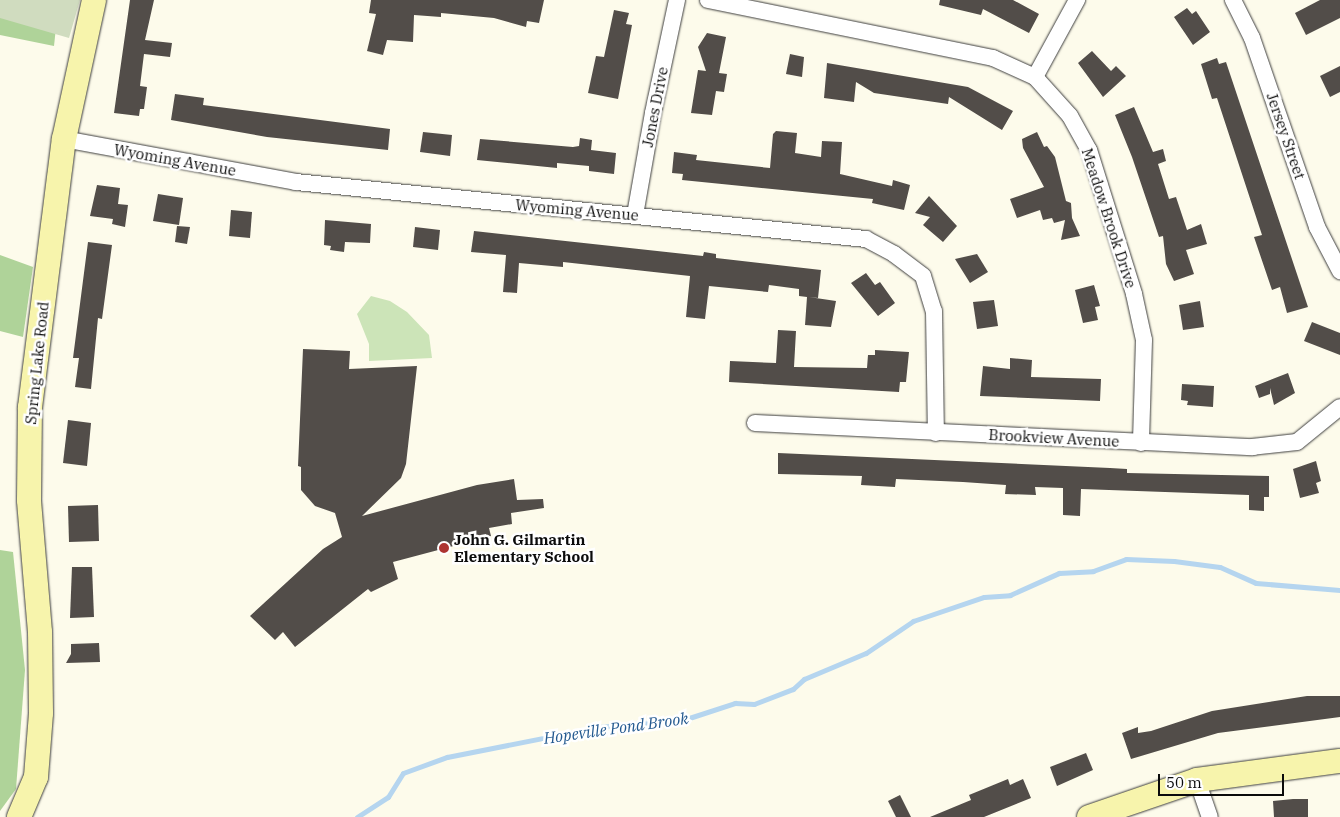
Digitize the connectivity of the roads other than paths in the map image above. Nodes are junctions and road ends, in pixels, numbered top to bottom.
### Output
1 (94, 0) edge
2 (677, 0) edge
3 (708, 0) edge
4 (1077, 0) edge
5 (1233, 0) edge
6 (1035, 77) junction
7 (64, 140) junction
8 (636, 214) junction
9 (1340, 271) edge
10 (1340, 407) edge
11 (755, 423) dead end
12 (936, 433) junction
13 (1141, 443) junction
14 (1340, 762) edge
15 (1197, 780) junction
16 (19, 817) edge
17 (1089, 817) edge
18 (1210, 817) edge

1 - 7 main road, Spring Lake Road
2 - 8 street, Jones Drive
3 - 6 street, Meadow Brook Drive
4 - 6 street
5 - 9 street, Jersey Street
6 - 13 street, Meadow Brook Drive
7 - 8 street, Wyoming Avenue
7 - 16 main road, Spring Lake Road
8 - 12 street, Wyoming Avenue
10 - 13 street, Brookview Avenue
11 - 12 street, Brookview Avenue
12 - 13 street, Brookview Avenue
14 - 15 main road
15 - 17 main road
15 - 18 street

